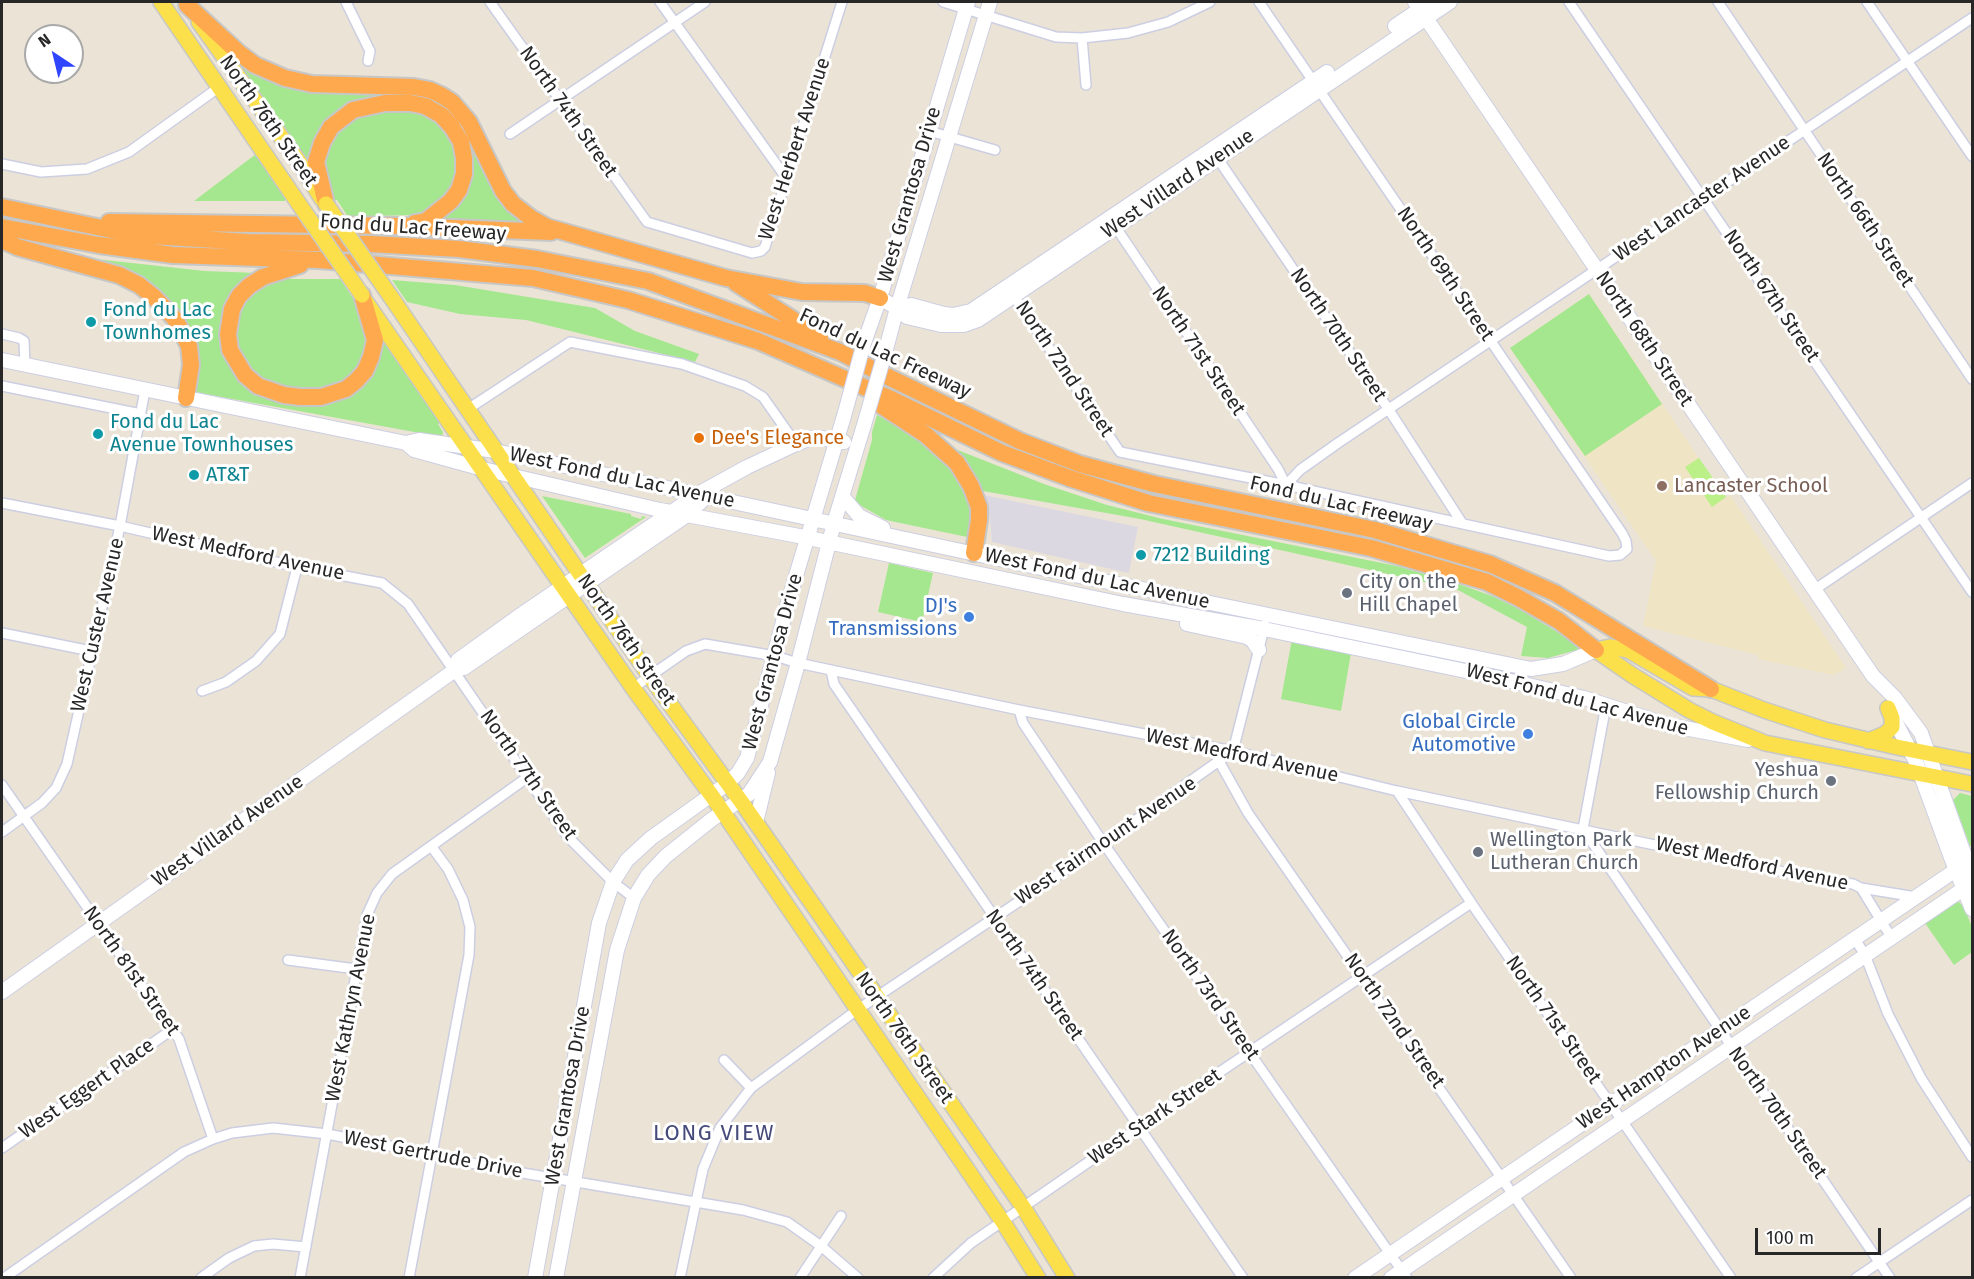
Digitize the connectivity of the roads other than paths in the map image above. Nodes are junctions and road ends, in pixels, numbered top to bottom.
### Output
1 (161, 2) edge
2 (346, 2) edge
3 (490, 2) edge
4 (660, 2) edge
5 (705, 2) edge
6 (842, 2) edge
7 (943, 2) edge
8 (1210, 2) edge
9 (1259, 2) edge
10 (1450, 2) edge
11 (1569, 2) edge
12 (1718, 2) edge
13 (1868, 2) edge
14 (186, 3) edge
15 (967, 5) edge
16 (1423, 7) edge
17 (988, 8) edge
18 (1972, 18) edge
19 (674, 22) junction
20 (1082, 38) junction
21 (368, 60) dead end
22 (1908, 61) junction
23 (1086, 85) dead end
24 (1316, 85) junction
25 (218, 88) junction
26 (559, 100) junction
27 (1804, 130) junction
28 (929, 132) junction
29 (510, 134) dead end
30 (949, 137) junction
31 (995, 150) dead end
32 (1214, 154) junction
33 (1972, 156) edge
34 (2, 164) edge
35 (788, 179) junction
36 (1704, 198) junction
37 (326, 204) junction
38 (2, 207) edge
39 (71, 222) junction
40 (647, 222) joint
41 (1112, 222) junction
42 (402, 226) junction
43 (2, 227) edge
44 (575, 236) junction
45 (2, 240) edge
46 (319, 260) junction
47 (1598, 270) junction
48 (726, 278) junction
49 (1010, 291) junction
50 (362, 296) junction
51 (880, 298) junction
52 (897, 308) junction
53 (2, 334) edge
54 (1491, 342) junction
55 (840, 352) junction
56 (2, 360) edge
57 (25, 365) junction
58 (835, 375) junction
59 (1972, 379) edge
60 (2, 386) edge
61 (145, 390) junction
62 (186, 398) junction
63 (468, 409) junction
64 (1389, 410) junction
65 (141, 414) junction
66 (837, 440) junction
67 (406, 443) junction
68 (796, 444) junction
69 (468, 447) junction
70 (857, 447) junction
71 (495, 451) junction
72 (483, 469) junction
73 (512, 474) junction
74 (1972, 483) edge
75 (1286, 484) junction
76 (706, 492) junction
77 (843, 497) junction
78 (2, 503) edge
79 (672, 512) junction
80 (687, 515) junction
81 (1921, 518) junction
82 (814, 519) junction
83 (834, 523) junction
84 (1462, 523) junction
85 (120, 526) junction
86 (808, 538) junction
87 (909, 540) junction
88 (830, 544) junction
89 (974, 553) junction
90 (297, 567) junction
91 (983, 575) junction
92 (583, 579) junction
93 (1814, 590) junction
94 (566, 591) junction
95 (1972, 592) edge
96 (1148, 608) junction
97 (1267, 615) junction
98 (1264, 629) junction
99 (2, 633) edge
100 (1259, 650) junction
101 (1596, 650) junction
102 (91, 651) junction
103 (775, 656) junction
104 (798, 663) junction
105 (455, 670) junction
106 (831, 670) junction
107 (1873, 676) junction
108 (651, 678) junction
109 (633, 688) junction
110 (1711, 689) junction
111 (202, 691) dead end
112 (1606, 705) junction
113 (1888, 708) junction
114 (1019, 710) junction
115 (755, 733) junction
116 (777, 739) junction
117 (1868, 741) junction
118 (1765, 743) junction
119 (1910, 750) junction
120 (1233, 752) junction
121 (1929, 754) junction
122 (770, 762) junction
123 (1972, 762) edge
124 (1220, 763) junction
125 (1920, 772) junction
126 (528, 777) junction
127 (1937, 777) junction
128 (728, 783) junction
129 (1972, 784) edge
130 (2, 785) edge
131 (1397, 791) junction
132 (712, 796) junction
133 (741, 800) junction
134 (723, 812) junction
135 (24, 816) junction
136 (756, 822) junction
137 (1583, 829) junction
138 (2, 832) edge
139 (1104, 844) junction
140 (431, 846) junction
141 (1965, 864) edge
142 (1972, 876) edge
143 (613, 882) junction
144 (1968, 886) edge
145 (1861, 888) junction
146 (1916, 897) junction
147 (634, 898) junction
148 (1471, 903) junction
149 (1972, 909) edge
150 (994, 917) junction
151 (1880, 921) junction
152 (98, 923) junction
153 (1891, 937) junction
154 (1855, 939) junction
155 (1865, 955) junction
156 (288, 960) dead end
157 (356, 969) junction
158 (1362, 976) junction
159 (2, 992) edge
160 (876, 998) junction
161 (857, 1010) junction
162 (173, 1029) junction
163 (1720, 1030) junction
164 (1731, 1047) junction
165 (1251, 1053) junction
166 (724, 1060) dead end
167 (751, 1088) junction
168 (1610, 1103) junction
169 (1622, 1121) junction
170 (1140, 1127) junction
171 (327, 1134) junction
172 (213, 1138) junction
173 (2, 1148) edge
174 (432, 1154) junction
175 (1972, 1157) edge
176 (554, 1178) junction
177 (1502, 1178) junction
178 (574, 1180) junction
179 (1513, 1195) junction
180 (1972, 1200) edge
181 (695, 1202) junction
182 (1023, 1207) junction
183 (841, 1216) dead end
184 (1003, 1222) junction
185 (822, 1246) junction
186 (306, 1247) junction
187 (1391, 1254) junction
188 (1879, 1262) junction
189 (1400, 1275) edge
190 (4, 1278) edge
191 (201, 1278) edge
192 (300, 1278) edge
193 (409, 1278) edge
194 (535, 1278) edge
195 (556, 1278) edge
196 (680, 1278) edge
197 (800, 1278) edge
198 (858, 1278) edge
199 (933, 1278) edge
200 (1038, 1278) edge
201 (1067, 1278) edge
202 (1244, 1278) edge
203 (1355, 1278) edge
204 (1571, 1278) edge
205 (1731, 1278) edge
206 (1856, 1278) edge
207 (1890, 1278) edge

1 - 25 main road, North 76th Street
2 - 21 street
3 - 26 street, North 74th Street
4 - 19 street
5 - 19 street
6 - 35 street, West Herbert Avenue
7 - 15 street
8 - 20 street
9 - 24 street, North 69th Street
10 - 16 street, West Villard Avenue
11 - 36 street, North 67th Street
12 - 27 street, North 66th Street
13 - 22 street
14 - 37 main road, North 76th Street
14 - 44 highway
15 - 17 street
15 - 28 street, West Grantosa Drive
16 - 24 street, West Villard Avenue
16 - 47 street, North 68th Street
17 - 20 street
17 - 30 street, West Grantosa Drive
18 - 22 street, West Lancaster Avenue
19 - 26 street
19 - 35 street
20 - 23 street
22 - 27 street, West Lancaster Avenue
22 - 33 street
24 - 32 street, West Villard Avenue
24 - 54 street, North 69th Street
25 - 34 street
25 - 50 main road, North 76th Street, bridge
26 - 29 street
26 - 40 street, North 74th Street
27 - 36 street, West Lancaster Avenue
27 - 59 street, North 66th Street
28 - 30 street
28 - 51 street, West Grantosa Drive
30 - 31 street
30 - 52 street, West Grantosa Drive
32 - 41 street, West Villard Avenue
32 - 64 street, North 70th Street
35 - 40 street, West Herbert Avenue
36 - 47 street, West Lancaster Avenue
36 - 81 street, North 67th Street
37 - 42 highway
37 - 63 main road, North 76th Street, bridge
38 - 39 highway, Fond du Lac Freeway
39 - 42 highway
39 - 55 highway, Fond du Lac Freeway
41 - 49 street, West Villard Avenue
41 - 75 street, North 71st Street
42 - 44 highway
43 - 46 highway, Fond du Lac Freeway
44 - 48 highway
45 - 62 highway
46 - 50 highway
46 - 58 highway, Fond du Lac Freeway
47 - 54 street, West Lancaster Avenue
47 - 93 street, North 68th Street
48 - 51 highway
48 - 55 highway
49 - 52 street, West Villard Avenue
49 - 75 street, North 72nd Street
50 - 69 main road, North 76th Street
51 - 52 street, West Villard Avenue
51 - 66 street, West Grantosa Drive, bridge
52 - 70 street, West Grantosa Drive, bridge
53 - 57 street
54 - 64 street, West Lancaster Avenue
54 - 84 street, North 69th Street
55 - 110 highway, Fond du Lac Freeway
56 - 57 street, West Fond du Lac Avenue
57 - 61 street, West Fond du Lac Avenue
58 - 89 highway
58 - 101 highway, Fond du Lac Freeway
60 - 65 street
61 - 62 street, West Fond du Lac Avenue
61 - 65 street, West Custer Avenue
62 - 67 street, West Fond du Lac Avenue
63 - 68 street
63 - 71 main road, North 76th Street
64 - 75 street, West Lancaster Avenue
64 - 84 street, North 70th Street
65 - 85 street, West Custer Avenue
66 - 68 street, West Villard Avenue
66 - 70 street, West Villard Avenue
66 - 82 street, West Grantosa Drive
67 - 69 street, West Fond du Lac Avenue
67 - 72 street, West Fond du Lac Avenue
68 - 76 street, West Villard Avenue
69 - 71 street, West Fond du Lac Avenue
69 - 72 main road, North 76th Street
70 - 77 street, West Grantosa Drive
71 - 73 main road, North 76th Street
71 - 76 street, West Fond du Lac Avenue
72 - 73 street, West Fond du Lac Avenue
72 - 94 main road, North 76th Street
73 - 79 street, West Fond du Lac Avenue
73 - 92 main road, North 76th Street
74 - 81 street
75 - 84 street
76 - 79 street, West Villard Avenue
76 - 80 street, West Villard Avenue
76 - 82 street, West Fond du Lac Avenue
77 - 83 street, West Grantosa Drive
77 - 87 street
78 - 85 street, West Medford Avenue
79 - 80 street, West Fond du Lac Avenue
79 - 92 street, West Villard Avenue
80 - 86 street, West Fond du Lac Avenue
80 - 92 street, West Villard Avenue
81 - 93 street
81 - 95 street, North 67th Street
82 - 83 street, West Fond du Lac Avenue
82 - 86 street, West Grantosa Drive
83 - 87 street, West Fond du Lac Avenue
83 - 88 street, West Grantosa Drive
85 - 90 street, West Medford Avenue
85 - 102 street, West Custer Avenue
86 - 88 street, West Fond du Lac Avenue
86 - 103 street, West Grantosa Drive
87 - 89 street, West Fond du Lac Avenue
88 - 91 street, West Fond du Lac Avenue
88 - 104 street, West Grantosa Drive
89 - 91 street
89 - 97 street, West Fond du Lac Avenue
90 - 105 street, West Medford Avenue
90 - 111 street
91 - 96 street, West Fond du Lac Avenue
92 - 94 street, West Villard Avenue
92 - 108 main road, North 76th Street
93 - 107 street, North 68th Street
94 - 105 street, West Villard Avenue
94 - 109 main road, North 76th Street
96 - 98 street, West Fond du Lac Avenue
96 - 100 street
97 - 98 street
97 - 101 street, West Fond du Lac Avenue
98 - 100 street
98 - 112 street, West Fond du Lac Avenue
99 - 102 street
100 - 120 street
101 - 110 main road
101 - 118 main road, West Fond du Lac Avenue
102 - 135 street, West Custer Avenue
103 - 104 street, West Medford Avenue
103 - 108 street, West Medford Avenue
103 - 115 street, West Grantosa Drive
104 - 106 street, West Medford Avenue
104 - 116 street, West Grantosa Drive
105 - 126 street, North 77th Street
105 - 152 street, West Villard Avenue
106 - 114 street, West Medford Avenue
106 - 150 street, North 74th Street
107 - 113 street, North 68th Street
107 - 121 street, North 68th Street
108 - 109 street, West Medford Avenue
108 - 128 main road, North 76th Street
109 - 132 main road, North 76th Street
110 - 117 main road
112 - 118 street, West Fond du Lac Avenue
112 - 137 street
113 - 117 main road
113 - 119 street, North 68th Street
114 - 120 street, West Medford Avenue
114 - 139 street, North 73rd Street
115 - 116 street
115 - 128 street, West Grantosa Drive
116 - 122 street, West Grantosa Drive
117 - 119 main road
118 - 125 main road, West Fond du Lac Avenue
119 - 121 main road
119 - 125 street, North 68th Street
120 - 124 street, West Fairmount Avenue
120 - 131 street, West Medford Avenue
121 - 123 main road
121 - 127 street, North 68th Street
122 - 133 street, West Grantosa Drive
122 - 136 street
124 - 139 street, West Fairmount Avenue
124 - 158 street, North 72nd Street
125 - 127 main road, West Fond du Lac Avenue
125 - 141 street, North 68th Street
126 - 140 street, West Kathryn Avenue
126 - 143 street, North 77th Street
127 - 129 main road, West Fond du Lac Avenue
127 - 141 street, North 68th Street
128 - 132 street, West Grantosa Drive
128 - 133 main road, North 76th Street
130 - 135 street, North 81st Street
131 - 137 street, West Medford Avenue
131 - 148 street, North 71st Street
132 - 134 main road, North 76th Street
132 - 143 street, West Grantosa Drive
133 - 134 street, West Grantosa Drive
133 - 136 main road, North 76th Street
134 - 147 street, West Grantosa Drive
134 - 161 main road, North 76th Street
135 - 138 street, West Custer Avenue
135 - 152 street, North 81st Street
136 - 160 main road, North 76th Street
137 - 145 street, West Medford Avenue
137 - 163 street, North 70th Street
139 - 150 street, West Fairmount Avenue
139 - 165 street, North 73rd Street
140 - 157 street, West Kathryn Avenue
140 - 174 street
141 - 142 street, North 68th Street
141 - 144 street, North 68th Street
141 - 146 street, West Hampton Avenue
143 - 147 street, North 77th Street
143 - 176 street, West Grantosa Drive
144 - 149 street, North 68th Street
144 - 153 street, West Hampton Avenue
145 - 146 street, West Medford Avenue
145 - 151 street, West Medford Avenue
146 - 151 street, West Hampton Avenue
147 - 178 street, West Grantosa Drive
148 - 158 street, West Stark Street
148 - 168 street, North 71st Street
150 - 160 street, West Fairmount Avenue
150 - 170 street, North 74th Street
151 - 153 street, West Medford Avenue
151 - 154 street, West Hampton Avenue
152 - 159 street, West Villard Avenue
152 - 162 street, North 81st Street
153 - 155 street, West Hampton Avenue
154 - 155 street
154 - 163 street, West Hampton Avenue
155 - 164 street, West Hampton Avenue
155 - 175 street
156 - 157 street
157 - 171 street, West Kathryn Avenue
158 - 165 street, West Stark Street
158 - 177 street, North 72nd Street
160 - 161 street, West Fairmount Avenue
160 - 182 main road, North 76th Street
161 - 167 street, West Fairmount Avenue
161 - 184 main road, North 76th Street
162 - 172 street, North 81st Street
162 - 173 street, West Eggert Place
163 - 164 street, North 70th Street
163 - 168 street, West Hampton Avenue
164 - 169 street, West Hampton Avenue
164 - 188 street, North 70th Street
165 - 170 street, West Stark Street
165 - 187 street, North 73rd Street
166 - 167 street
167 - 181 street, West Fairmount Avenue
168 - 169 street, North 71st Street
168 - 177 street, West Hampton Avenue
169 - 179 street, West Hampton Avenue
169 - 205 street, North 71st Street
170 - 182 street, West Stark Street
170 - 202 street, North 74th Street
171 - 172 street, West Gertrude Drive
171 - 174 street, West Gertrude Drive
171 - 186 street, West Kathryn Avenue
172 - 190 street
174 - 176 street, West Gertrude Drive
174 - 193 street
176 - 178 street, West Gertrude Drive
176 - 194 street, West Grantosa Drive
177 - 179 street, North 72nd Street
177 - 187 street, West Hampton Avenue
178 - 181 street, West Gertrude Drive
178 - 195 street, West Grantosa Drive
179 - 189 street, West Hampton Avenue
179 - 204 street, North 72nd Street
180 - 188 street
181 - 185 street, West Gertrude Drive
181 - 196 street, West Fairmount Avenue
182 - 184 street, West Stark Street
182 - 201 main road, North 76th Street
183 - 185 street
184 - 199 street, West Stark Street
184 - 200 main road, North 76th Street
185 - 197 street
185 - 198 street, West Gertrude Drive
186 - 191 street
186 - 192 street, West Kathryn Avenue
187 - 189 street, North 73rd Street
187 - 203 street, West Hampton Avenue
188 - 206 street
188 - 207 street, North 70th Street

